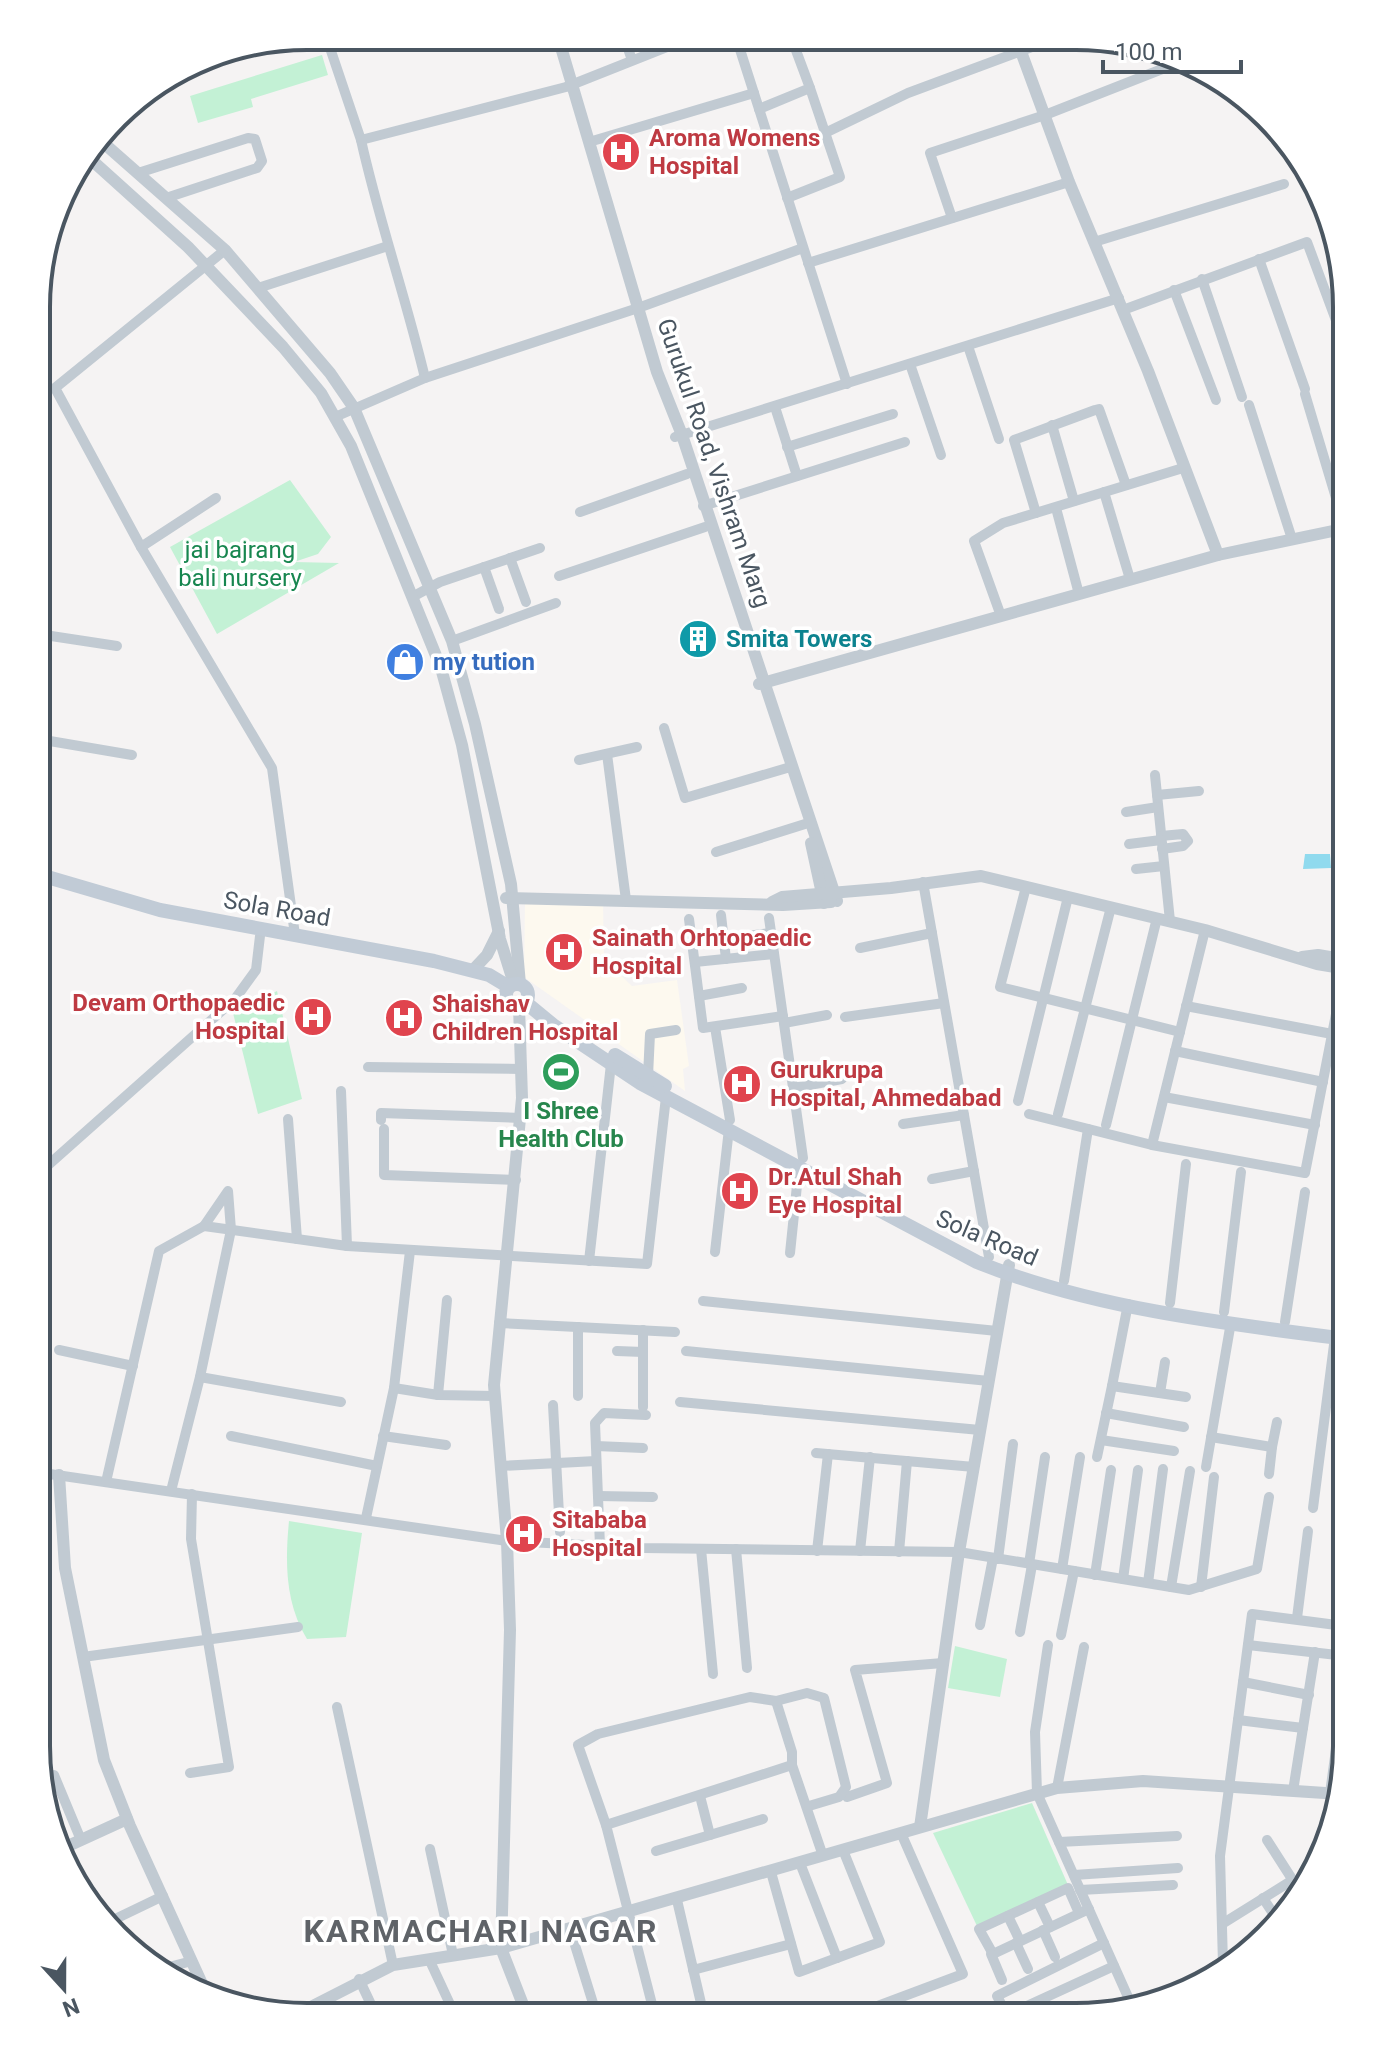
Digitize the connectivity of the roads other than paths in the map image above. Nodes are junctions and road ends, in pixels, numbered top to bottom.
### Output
1 (331, 50) edge
2 (560, 50) edge
3 (629, 50) edge
4 (658, 50) edge
5 (740, 50) edge
6 (796, 50) edge
7 (1021, 51) joint
8 (632, 60) junction
9 (1167, 67) edge
10 (569, 85) junction
11 (810, 88) junction
12 (754, 93) junction
13 (759, 109) junction
14 (1045, 115) junction
15 (825, 133) junction
16 (361, 140) junction
17 (589, 142) junction
18 (107, 146) edge
19 (94, 163) edge
20 (138, 173) junction
21 (1069, 182) junction
22 (1284, 184) dead end
23 (166, 198) junction
24 (787, 198) junction
25 (952, 218) junction
26 (1094, 242) junction
27 (388, 246) junction
28 (803, 248) junction
29 (225, 250) junction
30 (1259, 259) junction
31 (808, 263) junction
32 (206, 265) junction
33 (1202, 279) junction
34 (258, 288) junction
35 (1174, 290) junction
36 (1121, 304) junction
37 (636, 309) junction
38 (1333, 312) edge
39 (968, 346) junction
40 (910, 364) junction
41 (425, 378) junction
42 (847, 384) junction
43 (1216, 400) dead end
44 (775, 407) junction
45 (354, 408) junction
46 (893, 414) dead end
47 (335, 417) junction
48 (1052, 425) junction
49 (678, 436) junction
50 (999, 439) dead end
51 (905, 442) dead end
52 (787, 447) junction
53 (941, 455) dead end
54 (1183, 468) junction
55 (687, 474) junction
56 (797, 476) junction
57 (1333, 484) edge
58 (1126, 485) junction
59 (1104, 492) junction
60 (216, 498) dead end
61 (1074, 501) junction
62 (703, 506) junction
63 (1056, 508) junction
64 (580, 512) dead end
65 (1036, 513) junction
66 (705, 527) junction
67 (1333, 531) edge
68 (1292, 539) junction
69 (141, 547) junction
70 (540, 548) dead end
71 (1218, 555) junction
72 (510, 558) junction
73 (484, 567) junction
74 (559, 576) dead end
75 (1130, 579) junction
76 (430, 589) junction
77 (1079, 594) junction
78 (414, 596) junction
79 (526, 602) dead end
80 (556, 603) dead end
81 (499, 609) dead end
82 (1001, 616) junction
83 (50, 636) edge
84 (452, 641) junction
85 (117, 646) dead end
86 (762, 683) junction
87 (664, 728) dead end
88 (50, 741) edge
89 (637, 747) dead end
90 (607, 754) junction
91 (132, 755) dead end
92 (579, 760) dead end
93 (787, 768) junction
94 (1155, 775) dead end
95 (1199, 791) dead end
96 (1157, 795) junction
97 (1158, 807) junction
98 (1126, 812) dead end
99 (805, 824) junction
100 (1162, 842) junction
101 (1129, 844) dead end
102 (716, 852) dead end
103 (1164, 866) junction
104 (1136, 869) dead end
105 (50, 878) edge
106 (923, 882) junction
107 (50, 886) edge
108 (1026, 887) junction
109 (1068, 897) junction
110 (512, 898) junction
111 (829, 898) junction
112 (495, 900) junction
113 (626, 900) junction
114 (1111, 907) junction
115 (721, 915) dead end
116 (769, 918) dead end
117 (689, 919) dead end
118 (1164, 920) junction
119 (499, 929) junction
120 (1205, 930) junction
121 (771, 933) junction
122 (932, 933) junction
123 (295, 935) junction
124 (260, 936) junction
125 (724, 939) junction
126 (860, 948) dead end
127 (774, 954) junction
128 (726, 959) junction
129 (1333, 961) edge
130 (695, 962) junction
131 (472, 971) junction
132 (742, 988) dead end
133 (517, 993) junction
134 (699, 996) junction
135 (1045, 999) junction
136 (944, 1003) junction
137 (1186, 1006) junction
138 (1086, 1010) junction
139 (827, 1015) dead end
140 (845, 1017) dead end
141 (784, 1020) junction
142 (1133, 1021) junction
143 (715, 1027) junction
144 (676, 1030) dead end
145 (1180, 1032) junction
146 (1332, 1034) joint
147 (1175, 1051) junction
148 (611, 1064) junction
149 (368, 1067) dead end
150 (521, 1069) junction
151 (648, 1076) junction
152 (842, 1079) dead end
153 (1323, 1082) junction
154 (793, 1088) junction
155 (341, 1091) dead end
156 (666, 1097) junction
157 (1164, 1097) junction
158 (1018, 1101) dead end
159 (1029, 1114) dead end
160 (1058, 1114) dead end
161 (964, 1115) junction
162 (521, 1118) junction
163 (288, 1119) dead end
164 (903, 1124) dead end
165 (730, 1125) junction
166 (1106, 1125) dead end
167 (1315, 1125) junction
168 (1088, 1129) junction
169 (1152, 1145) junction
170 (801, 1162) junction
171 (50, 1163) edge
172 (1186, 1164) dead end
173 (974, 1171) junction
174 (1241, 1172) dead end
175 (932, 1179) dead end
176 (516, 1180) junction
177 (1305, 1192) dead end
178 (204, 1226) junction
179 (231, 1230) junction
180 (297, 1239) junction
181 (347, 1246) junction
182 (410, 1251) junction
183 (715, 1252) dead end
184 (790, 1253) dead end
185 (507, 1257) junction
186 (989, 1257) junction
187 (589, 1261) junction
188 (1008, 1270) junction
189 (1064, 1281) junction
190 (447, 1300) dead end
191 (703, 1301) dead end
192 (1170, 1303) junction
193 (1128, 1304) junction
194 (1228, 1317) junction
195 (1285, 1322) junction
196 (499, 1323) junction
197 (578, 1327) junction
198 (643, 1330) junction
199 (997, 1331) junction
200 (675, 1332) dead end
201 (1332, 1333) edge
202 (1332, 1333) edge
203 (59, 1350) dead end
204 (617, 1351) dead end
205 (686, 1351) dead end
206 (643, 1352) junction
207 (1165, 1362) dead end
208 (133, 1366) junction
209 (200, 1377) junction
210 (989, 1381) junction
211 (1112, 1386) junction
212 (394, 1388) junction
213 (1160, 1393) junction
214 (438, 1395) junction
215 (495, 1396) junction
216 (578, 1396) dead end
217 (1186, 1397) dead end
218 (1332, 1397) edge
219 (341, 1402) dead end
220 (680, 1402) dead end
221 (553, 1405) dead end
222 (1106, 1413) junction
223 (1277, 1422) dead end
224 (1184, 1427) dead end
225 (980, 1430) junction
226 (231, 1436) dead end
227 (383, 1436) junction
228 (1211, 1437) junction
229 (1101, 1440) junction
230 (1013, 1444) dead end
231 (446, 1445) dead end
232 (596, 1446) junction
233 (1272, 1447) junction
234 (643, 1448) dead end
235 (1174, 1451) dead end
236 (816, 1453) dead end
237 (828, 1454) junction
238 (870, 1457) junction
239 (1045, 1457) dead end
240 (1080, 1457) dead end
241 (1097, 1457) dead end
242 (596, 1461) junction
243 (907, 1461) junction
244 (556, 1463) junction
245 (377, 1466) junction
246 (501, 1466) junction
247 (974, 1467) junction
248 (1206, 1467) dead end
249 (1163, 1469) dead end
250 (1111, 1470) dead end
251 (1138, 1470) dead end
252 (1190, 1471) dead end
253 (50, 1474) edge
254 (1269, 1474) dead end
255 (59, 1475) junction
256 (1214, 1477) dead end
257 (106, 1482) junction
258 (171, 1491) junction
259 (192, 1494) junction
260 (598, 1496) junction
261 (653, 1497) dead end
262 (1269, 1497) dead end
263 (1313, 1508) dead end
264 (366, 1518) junction
265 (1308, 1531) dead end
266 (560, 1532) dead end
267 (507, 1541) junction
268 (600, 1546) junction
269 (701, 1549) junction
270 (736, 1549) junction
271 (817, 1551) junction
272 (860, 1551) junction
273 (899, 1552) junction
274 (959, 1552) junction
275 (996, 1559) junction
276 (1030, 1564) junction
277 (1062, 1569) junction
278 (1074, 1571) junction
279 (1095, 1575) junction
280 (1123, 1579) junction
281 (1148, 1583) junction
282 (1171, 1587) junction
283 (1201, 1587) junction
284 (1297, 1618) junction
285 (1332, 1624) edge
286 (980, 1625) dead end
287 (298, 1627) dead end
288 (1020, 1632) dead end
289 (1061, 1635) dead end
290 (207, 1640) junction
291 (1048, 1645) dead end
292 (1248, 1645) junction
293 (1084, 1647) dead end
294 (1315, 1652) junction
295 (1332, 1654) edge
296 (83, 1657) junction
297 (943, 1663) junction
298 (747, 1668) dead end
299 (713, 1674) dead end
300 (1243, 1682) junction
301 (1309, 1695) junction
302 (776, 1701) junction
303 (337, 1707) dead end
304 (1238, 1720) junction
305 (1303, 1728) junction
306 (792, 1765) junction
307 (190, 1773) dead end
308 (54, 1775) dead end
309 (1230, 1786) junction
310 (1057, 1788) junction
311 (1293, 1791) junction
312 (844, 1792) junction
313 (1037, 1793) junction
314 (1328, 1794) edge
315 (700, 1796) junction
316 (809, 1806) junction
317 (127, 1819) junction
318 (763, 1819) dead end
319 (606, 1825) junction
320 (920, 1827) junction
321 (901, 1833) junction
322 (710, 1835) junction
323 (1177, 1836) dead end
324 (81, 1840) junction
325 (1267, 1840) dead end
326 (1059, 1842) junction
327 (70, 1845) edge
328 (430, 1849) dead end
329 (843, 1850) junction
330 (656, 1851) dead end
331 (823, 1856) junction
332 (800, 1863) junction
333 (1178, 1868) dead end
334 (771, 1872) junction
335 (1116, 1872) junction
336 (1074, 1875) junction
337 (1291, 1881) junction
338 (1293, 1884) edge
339 (1173, 1885) dead end
340 (1116, 1888) junction
341 (1080, 1890) junction
342 (163, 1896) junction
343 (1263, 1898) junction
344 (677, 1900) junction
345 (1038, 1902) junction
346 (1084, 1911) junction
347 (1272, 1912) edge
348 (630, 1913) junction
349 (1008, 1916) junction
350 (117, 1918) edge
351 (1222, 1924) junction
352 (570, 1929) junction
353 (1046, 1929) junction
354 (1018, 1942) junction
355 (1104, 1943) junction
356 (791, 1944) junction
357 (501, 1948) junction
358 (991, 1954) junction
359 (453, 1955) junction
360 (1055, 1957) dead end
361 (1223, 1957) edge
362 (837, 1958) junction
363 (429, 1959) junction
364 (192, 1961) junction
365 (393, 1965) junction
366 (173, 1966) edge
367 (1114, 1966) junction
368 (1028, 1969) dead end
369 (693, 1970) junction
370 (200, 1979) edge
371 (359, 1979) junction
372 (1002, 1980) dead end
373 (1128, 1997) edge
374 (316, 2003) edge
375 (370, 2003) edge
376 (449, 2003) edge
377 (522, 2003) edge
378 (593, 2003) edge
379 (652, 2003) edge
380 (701, 2003) edge
381 (886, 2003) edge
382 (1001, 2003) edge
383 (1033, 2003) edge

1 - 16 street
2 - 10 street, Gurukul Road, Vishram Marg
3 - 8 street
4 - 8 street
5 - 12 street
6 - 11 street
7 - 14 street
7 - 15 street
8 - 10 street
9 - 14 street
10 - 16 street
10 - 17 street, Gurukul Road, Vishram Marg
10 - 37 street, Gurukul Road, Vishram Marg
11 - 13 street
11 - 15 street
12 - 13 street
12 - 17 street
13 - 24 street
14 - 21 street
14 - 25 street
15 - 24 street
16 - 27 street
17 - 37 street, Gurukul Road, Vishram Marg
18 - 20 street
19 - 32 street
20 - 23 street
20 - 23 street
21 - 25 street
21 - 26 street
22 - 26 street
23 - 29 street
24 - 28 street
25 - 31 street
26 - 36 street
27 - 34 street
27 - 41 street
28 - 31 street
28 - 37 street
29 - 32 street
29 - 34 street
30 - 33 street
30 - 38 street
30 - 57 street
31 - 42 street
32 - 47 street
32 - 69 street
33 - 35 street
33 - 68 street
34 - 45 street
35 - 36 street
35 - 43 street
36 - 39 street
36 - 54 street
37 - 41 street
37 - 49 street, Gurukul Road, Vishram Marg
39 - 40 street
39 - 50 street
40 - 42 street
40 - 53 street
41 - 45 street
42 - 44 street
44 - 49 street
44 - 52 street
45 - 47 street
45 - 76 street
46 - 52 street
47 - 78 street
48 - 58 street
48 - 61 street
48 - 65 street
49 - 55 street, Gurukul Road, Vishram Marg
49 - 62 street, Gurukul Road, Vishram Marg
51 - 56 street
52 - 56 street
54 - 58 street
54 - 71 street
55 - 64 street
55 - 66 street, Gurukul Road, Vishram Marg
56 - 62 street
58 - 59 street
59 - 61 street
59 - 75 street
60 - 69 street
61 - 63 street
62 - 86 street, Gurukul Road, Vishram Marg
63 - 65 street
63 - 77 street
65 - 82 street
66 - 74 street
66 - 86 street, Gurukul Road, Vishram Marg
67 - 68 street
68 - 71 street
69 - 123 street
70 - 72 street
71 - 75 street
72 - 73 street
72 - 79 street
73 - 76 street
73 - 81 street
75 - 77 street
76 - 78 street
76 - 84 street
77 - 82 street
78 - 112 street
80 - 84 street
82 - 86 street
83 - 85 street
84 - 110 street
86 - 93 street, Gurukul Road, Vishram Marg
86 - 111 street, Gurukul Road, Vishram Marg
87 - 93 street
88 - 91 street
89 - 90 street
90 - 92 street
90 - 113 street
93 - 99 street, Gurukul Road, Vishram Marg
94 - 96 street
95 - 96 street
96 - 97 street
97 - 98 street
97 - 100 street
99 - 102 street
99 - 111 street, Gurukul Road, Vishram Marg
100 - 101 street
100 - 103 street
103 - 104 street
103 - 118 street
105 - 123 main road, Sola Road
106 - 108 street
106 - 111 street
106 - 122 street
107 - 124 main road, Sola Road
108 - 109 street
108 - 135 street
109 - 114 street
109 - 135 street
110 - 112 street
110 - 113 street
110 - 133 street
111 - 113 street
112 - 119 street
114 - 118 street
114 - 138 street
115 - 125 street
116 - 121 street
117 - 130 street
118 - 120 street
118 - 142 street
119 - 131 street
119 - 133 street
120 - 129 street
120 - 137 street
121 - 125 street
121 - 127 street
122 - 126 street
122 - 136 street
123 - 131 main road, Sola Road
124 - 133 main road, Sola Road
124 - 171 street
125 - 128 street
127 - 128 street
127 - 141 street
128 - 130 street
130 - 134 street
131 - 133 main road, Sola Road
132 - 134 street
133 - 148 main road, Sola Road
133 - 150 street
133 - 151 main road, Sola Road
134 - 143 street
135 - 138 street
135 - 158 street
136 - 140 street
136 - 161 street
137 - 145 street
137 - 146 street
138 - 142 street
138 - 160 street
139 - 141 street
141 - 143 street
141 - 154 street
142 - 145 street
142 - 166 street
143 - 165 street
144 - 151 street
145 - 147 street
146 - 153 street
147 - 153 street
147 - 157 street
148 - 156 main road, Sola Road
148 - 187 street
149 - 150 street
150 - 162 street
151 - 165 main road, Sola Road
152 - 154 street
153 - 167 street
154 - 170 street
155 - 181 street
156 - 165 main road, Sola Road
156 - 187 street
157 - 167 street
157 - 169 street
159 - 168 street
161 - 164 street
161 - 173 street
162 - 176 street
162 - 176 street
163 - 180 street
165 - 170 main road, Sola Road
165 - 183 street
167 - 169 street
168 - 169 street
168 - 189 street
170 - 184 street
170 - 186 main road, Sola Road
170 - 188 main road, Sola Road
172 - 192 street
173 - 175 street
173 - 186 street
174 - 194 street
176 - 185 street
177 - 195 street
178 - 179 street
178 - 179 street
178 - 208 street
179 - 180 street
179 - 209 street
180 - 181 street
181 - 182 street
182 - 185 street
182 - 212 street
185 - 187 street
185 - 196 street
186 - 188 main road, Sola Road
188 - 189 main road, Sola Road
188 - 193 main road, Sola Road
188 - 199 street
189 - 192 main road, Sola Road
190 - 214 street
191 - 199 street
192 - 194 main road, Sola Road
193 - 194 main road, Sola Road
193 - 211 street
194 - 195 main road, Sola Road
194 - 201 main road, Sola Road
194 - 228 street
195 - 202 main road, Sola Road
196 - 197 street
196 - 215 street
197 - 198 street
197 - 216 street
198 - 200 street
198 - 206 street
199 - 210 street
203 - 208 street
204 - 206 street
205 - 210 street
206 - 232 street
207 - 213 street
208 - 257 street
209 - 219 street
209 - 258 street
210 - 225 street
211 - 213 street
211 - 222 street
212 - 214 street
212 - 227 street
213 - 217 street
214 - 215 street
215 - 246 street
218 - 263 street
220 - 225 street
221 - 244 street
222 - 224 street
222 - 229 street
223 - 233 street
225 - 247 street
226 - 245 street
227 - 231 street
227 - 245 street
228 - 233 street
228 - 248 street
229 - 235 street
229 - 241 street
230 - 275 street
232 - 234 street
232 - 242 street
233 - 254 street
236 - 237 street
237 - 238 street
237 - 271 street
238 - 243 street
238 - 272 street
239 - 276 street
240 - 277 street
242 - 244 street
242 - 260 street
243 - 247 street
243 - 273 street
244 - 246 street
244 - 266 street
245 - 264 street
246 - 267 street
247 - 274 street
249 - 281 street
250 - 279 street
251 - 280 street
252 - 282 street
253 - 255 street
255 - 257 street
255 - 296 street
256 - 283 street
257 - 258 street
258 - 259 street
259 - 264 street
259 - 290 street
260 - 261 street
260 - 268 street
262 - 283 street
264 - 267 street
265 - 284 street
267 - 268 street
267 - 357 street
268 - 269 street
269 - 270 street
269 - 299 street
270 - 271 street
270 - 298 street
271 - 272 street
272 - 273 street
273 - 274 street
274 - 275 street
274 - 297 street
275 - 276 street
275 - 286 street
276 - 277 street
276 - 288 street
277 - 278 street
278 - 279 street
278 - 289 street
279 - 280 street
280 - 281 street
281 - 282 street
282 - 283 street
284 - 285 street
284 - 292 street
287 - 290 street
290 - 296 street
290 - 307 street
291 - 313 street
292 - 294 street
292 - 300 street
293 - 310 street
294 - 295 street
294 - 301 street
296 - 317 street
297 - 312 street
297 - 320 street
300 - 301 street
300 - 304 street
301 - 305 street
302 - 306 street
302 - 312 street
302 - 319 street
303 - 365 street
304 - 305 street
304 - 309 street
305 - 311 street
306 - 315 street
306 - 316 street
308 - 324 street
309 - 310 street
309 - 311 street
309 - 351 street
310 - 313 street
311 - 314 street
312 - 316 street
313 - 320 street
313 - 326 street
315 - 319 street
315 - 322 street
316 - 331 street
317 - 324 street
317 - 342 street
318 - 322 street
319 - 348 street
320 - 321 street
321 - 329 street
321 - 381 street
322 - 330 street
323 - 326 street
324 - 327 street
325 - 337 street
326 - 336 street
328 - 359 street
329 - 331 street
329 - 362 street
331 - 332 street
332 - 334 street
332 - 362 street
333 - 335 street
334 - 344 street
334 - 356 street
335 - 336 street
335 - 340 street
336 - 341 street
337 - 338 street
337 - 343 street
339 - 340 street
340 - 341 street
341 - 346 street
342 - 350 street
342 - 364 street
343 - 347 street
343 - 351 street
344 - 348 street
344 - 369 street
345 - 346 street
345 - 349 street
345 - 353 street
346 - 353 street
346 - 355 street
348 - 352 street
348 - 379 street
349 - 354 street
349 - 358 street
351 - 361 street
352 - 357 street
352 - 378 street
353 - 354 street
353 - 360 street
354 - 358 street
354 - 368 street
355 - 367 street
355 - 382 street
356 - 362 street
356 - 369 street
357 - 359 street
357 - 377 street
358 - 372 street
359 - 363 street
363 - 365 street
363 - 376 street
364 - 366 street
364 - 370 street
365 - 371 street
367 - 373 street
367 - 383 street
369 - 380 street
371 - 374 street
371 - 375 street

